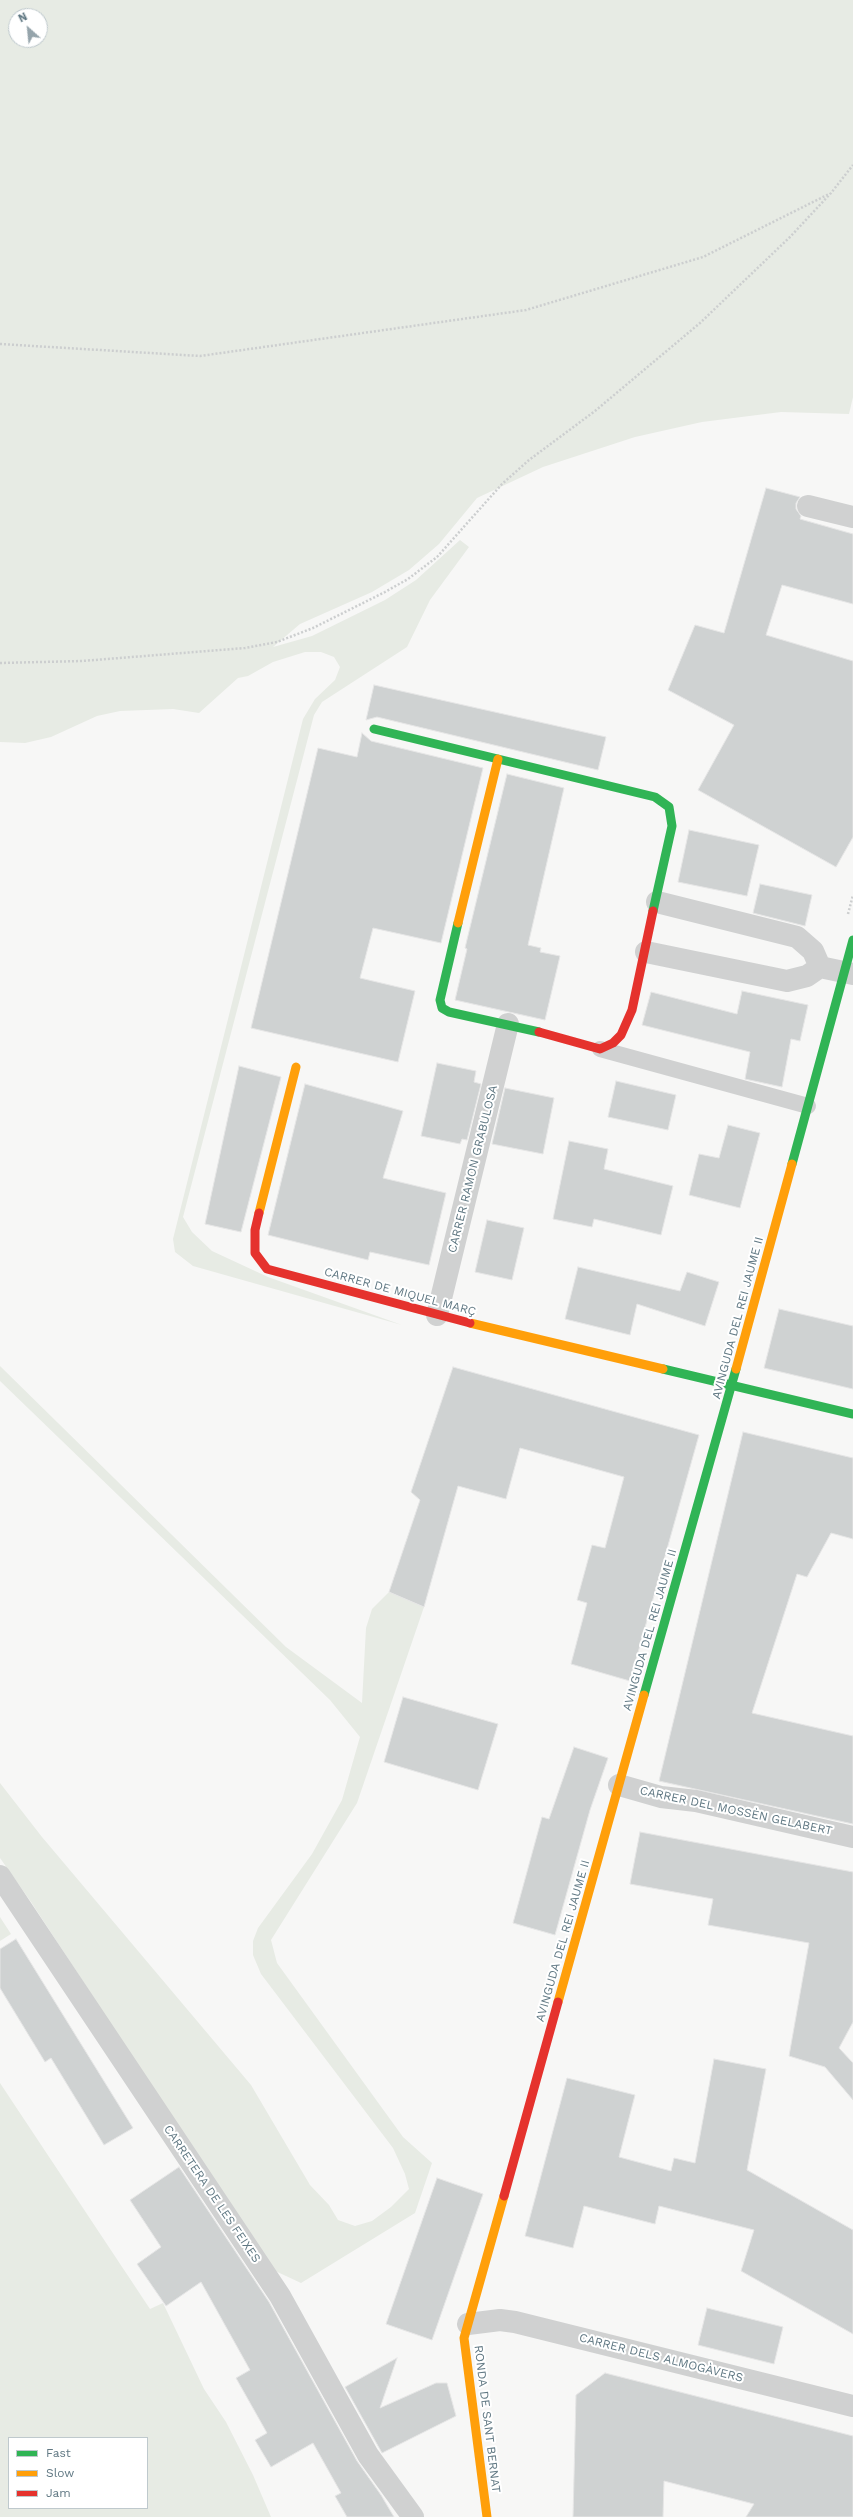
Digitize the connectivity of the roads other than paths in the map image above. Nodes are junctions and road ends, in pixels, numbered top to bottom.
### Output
1 (808, 506) dead end
2 (853, 517) edge
3 (374, 729) dead end
4 (498, 759) junction
5 (657, 902) junction
6 (853, 940) edge
7 (646, 952) junction
8 (820, 967) junction
9 (849, 973) edge
10 (508, 1024) junction
11 (600, 1049) junction
12 (296, 1067) dead end
13 (808, 1106) junction
14 (437, 1315) junction
15 (731, 1386) junction
16 (853, 1414) edge
17 (619, 1785) junction
18 (853, 1837) edge
19 (0, 1876) edge
20 (468, 2324) junction
21 (853, 2406) edge
22 (414, 2517) edge
23 (488, 2517) edge

1 - 2 street
3 - 4 street
4 - 5 street
4 - 10 street
5 - 7 street
5 - 8 street
6 - 9 street, AVINGUDA DEL REI JAUME II
7 - 8 street
7 - 11 street
8 - 9 street
9 - 13 street, AVINGUDA DEL REI JAUME II
10 - 11 street
10 - 14 street, CARRER RAMON GRABULOSA
11 - 13 lane
12 - 14 street, CARRER DE MIQUEL MARÇ
13 - 15 street, AVINGUDA DEL REI JAUME II
14 - 15 street, CARRER DE MIQUEL MARÇ
15 - 16 street, CARRER DE MIQUEL MARÇ
15 - 17 street, AVINGUDA DEL REI JAUME II
17 - 18 street, CARRER DEL MOSSÈN GELABERT
17 - 20 street, AVINGUDA DEL REI JAUME II
19 - 22 street, CARRETERA DE LES FEIXES
20 - 21 street, CARRER DELS ALMOGÀVERS
20 - 23 street, RONDA DE SANT BERNAT

